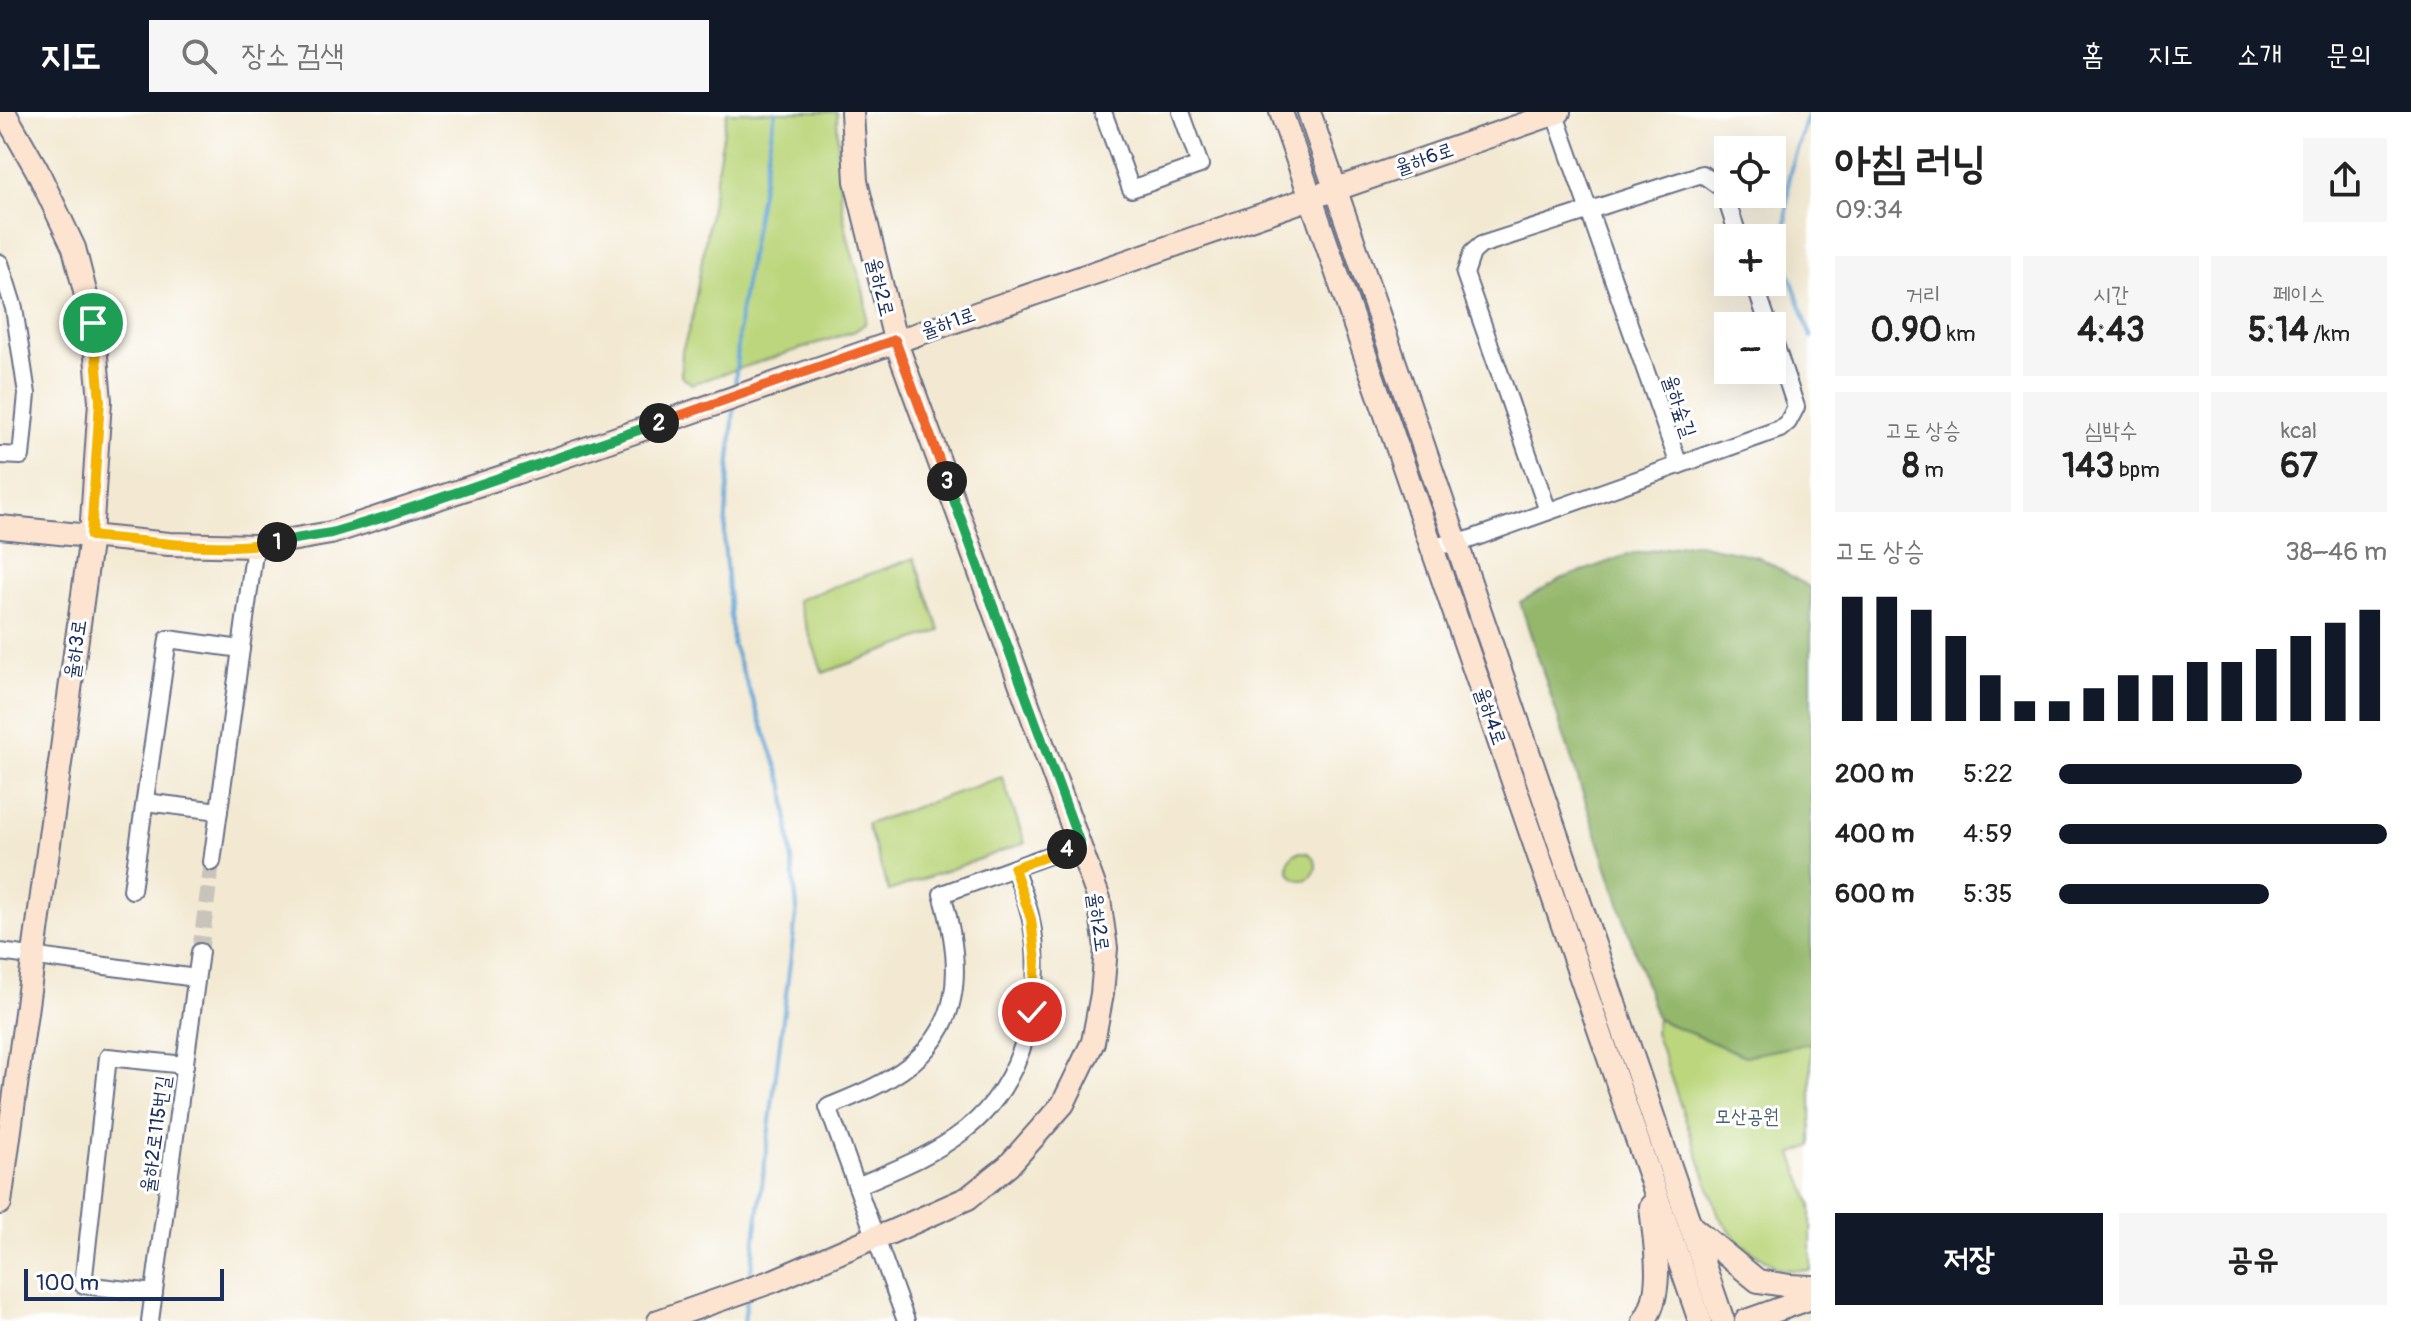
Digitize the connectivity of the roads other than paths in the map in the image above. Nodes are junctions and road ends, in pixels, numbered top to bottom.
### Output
1 (852, 112) edge
2 (1103, 112) edge
3 (1181, 112) edge
4 (1281, 112) edge
5 (1309, 112) edge
6 (1556, 113) edge
7 (3, 115) edge
8 (1335, 189) junction
9 (1311, 197) junction
10 (1589, 210) junction
11 (1734, 224) edge
12 (0, 263) edge
13 (7, 309) edge
14 (895, 340) junction
15 (1786, 376) edge
16 (0, 455) edge
17 (1679, 465) junction
18 (1548, 511) junction
19 (0, 527) edge
20 (91, 536) junction
21 (1457, 544) junction
22 (1431, 545) junction
23 (255, 546) junction
24 (241, 649) junction
25 (145, 802) junction
26 (219, 811) junction
27 (1080, 844) junction
28 (212, 862) tunnel mouth
29 (1014, 868) junction
30 (132, 890) dead end
31 (0, 952) edge
32 (200, 952) tunnel mouth
33 (33, 957) junction
34 (196, 978) junction
35 (185, 1065) junction
36 (1647, 1169) junction
37 (857, 1186) junction
38 (0, 1203) edge
39 (1691, 1226) junction
40 (875, 1237) junction
41 (1811, 1287) edge
42 (154, 1293) junction
43 (1811, 1298) edge
44 (150, 1321) edge
45 (659, 1321) edge
46 (906, 1321) edge
47 (1644, 1321) edge
48 (1700, 1321) edge
49 (1723, 1321) edge
50 (1746, 1321) edge

1 - 14 street, 율하2로
2 - 3 street
4 - 9 street, 율하4로
5 - 8 street, 율하4로
6 - 8 street, 율하6로
6 - 10 street, 율하숲길
7 - 20 street, 율하3로
8 - 9 street, 율하1로
8 - 21 street, 율하4로
9 - 14 street, 율하1로
9 - 22 street, 율하4로
10 - 11 street
10 - 17 street, 율하숲길
10 - 18 street
12 - 13 street
13 - 16 street
14 - 23 street, 율하1로
14 - 27 street, 율하2로
15 - 17 street
17 - 18 street, 율하숲길
18 - 21 street, 율하숲길
19 - 20 street, 율하1로
20 - 23 street, 율하1로
20 - 33 street, 율하3로
21 - 22 street, 율하숲길
21 - 39 street, 율하4로
22 - 36 street, 율하4로
23 - 24 street
24 - 25 street
24 - 26 street
25 - 26 street
25 - 30 street
26 - 28 street
27 - 29 street
27 - 40 street, 율하2로
29 - 37 street
29 - 37 street
31 - 33 street
32 - 34 street, 율하2로115번길
33 - 34 street
33 - 38 street, 율하3로
34 - 35 street, 율하2로115번길
35 - 42 street, 율하2로115번길
35 - 42 street
36 - 47 street
36 - 48 street, 율하4로
37 - 40 street
39 - 41 street
39 - 49 street, 율하4로
40 - 45 street, 율하2로
40 - 46 street
42 - 44 street, 율하2로115번길
43 - 50 street

